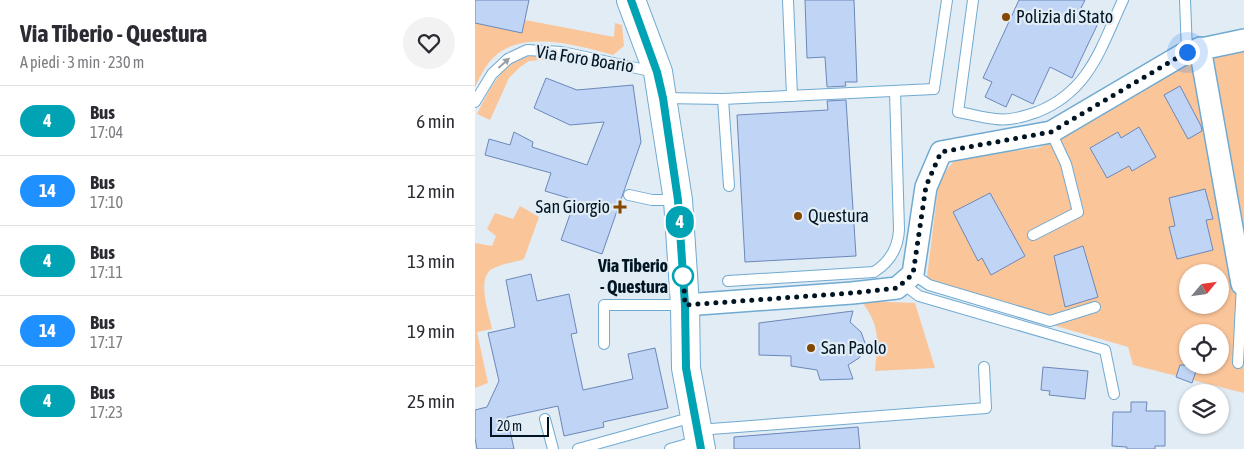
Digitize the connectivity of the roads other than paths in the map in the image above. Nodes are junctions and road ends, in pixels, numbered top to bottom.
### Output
1 (631, 0) edge
2 (788, 0) edge
3 (947, 0) edge
4 (973, 0) edge
5 (1123, 0) edge
6 (1185, 0) edge
7 (1244, 40) edge
8 (1193, 50) junction
9 (660, 85) junction
10 (895, 91) junction
11 (792, 96) junction
12 (723, 99) junction
13 (475, 102) edge
14 (1051, 132) junction
15 (729, 186) dead end
16 (629, 195) dead end
17 (678, 200) junction
18 (1238, 222) edge
19 (1033, 235) dead end
20 (908, 279) junction
21 (728, 281) dead end
22 (1242, 284) joint
23 (685, 305) junction
24 (1095, 307) dead end
25 (604, 344) dead end
26 (1238, 363) dead end
27 (984, 367) dead end
28 (1114, 394) dead end
29 (545, 419) dead end
30 (698, 434) edge
31 (553, 449) edge
32 (578, 449) edge
33 (670, 449) edge

1 - 9 main road
2 - 11 lane
3 - 10 lane, Via Foro Boario
4 - 5 lane
6 - 8 lane
7 - 8 street
8 - 14 street
8 - 18 street
9 - 12 lane, Via Foro Boario
13 -> 9 lane, Via Foro Boario
9 - 17 main road
10 - 11 lane, Via Foro Boario
10 - 21 lane
11 - 12 lane, Via Foro Boario
12 - 15 lane
14 - 19 lane
14 - 20 street
16 - 17 lane
17 - 23 main road
18 - 22 street
20 - 23 street
20 - 24 lane
20 - 28 lane
22 - 26 lane
23 - 25 lane
23 - 30 main road
27 - 30 lane
29 - 31 lane
30 - 32 lane
30 - 33 lane

